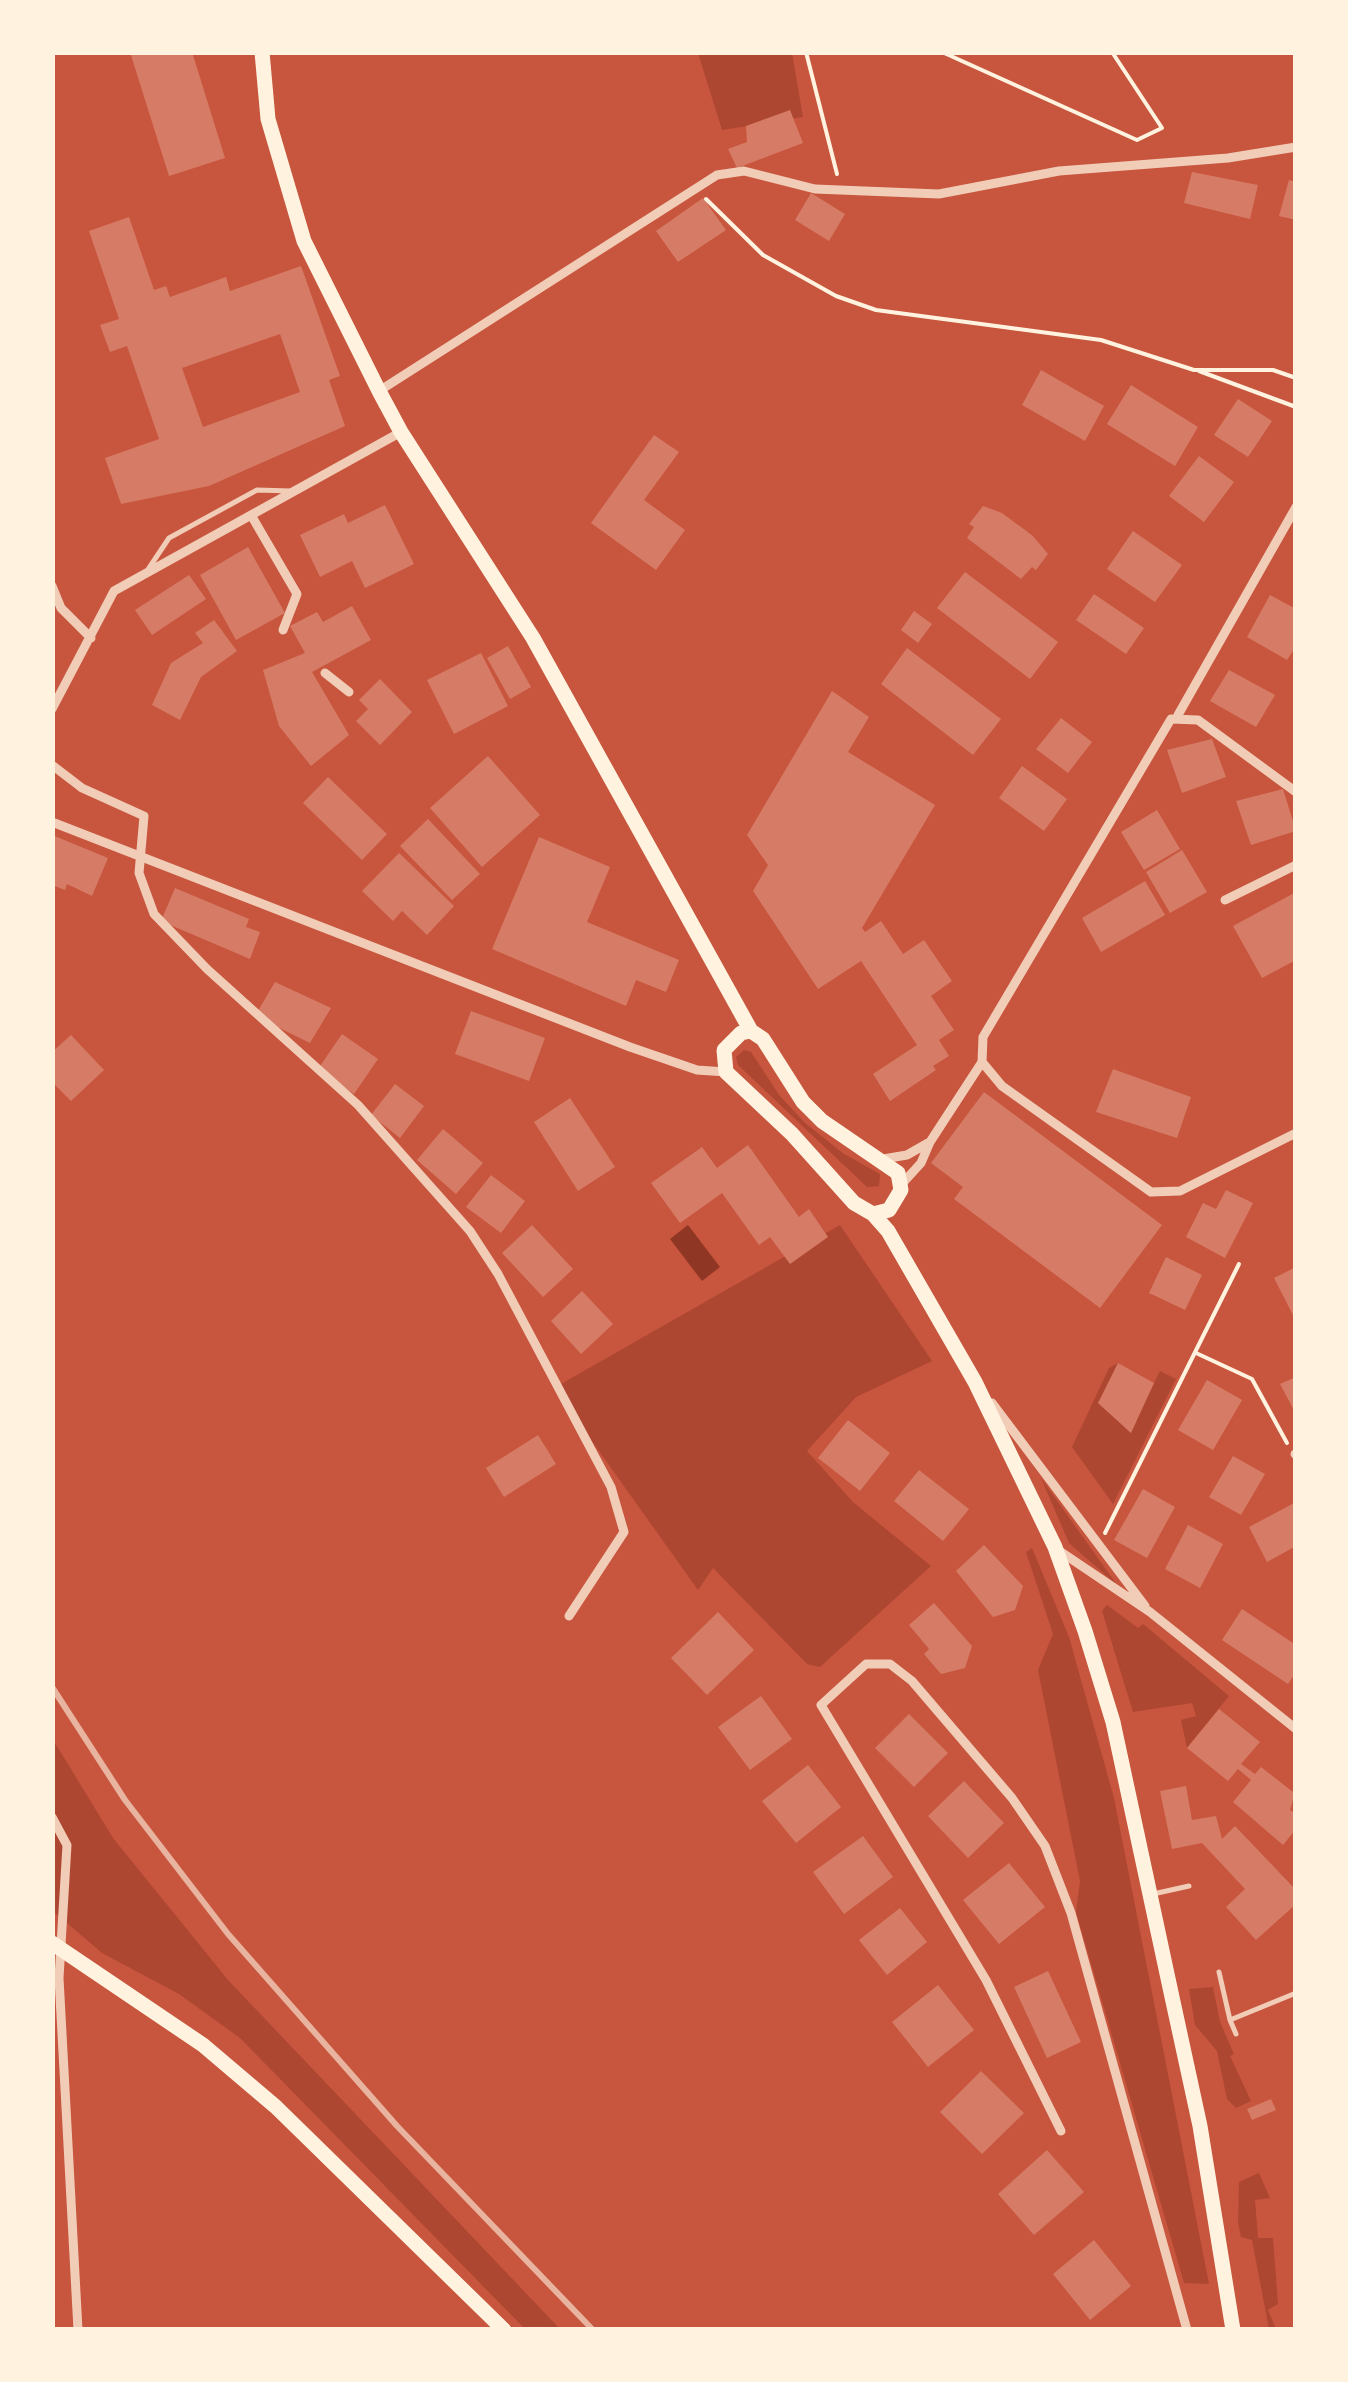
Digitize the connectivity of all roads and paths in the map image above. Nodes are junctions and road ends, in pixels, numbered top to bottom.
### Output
1 (262, 52) edge
2 (806, 52) edge
3 (942, 52) edge
4 (1112, 52) edge
5 (1296, 148) edge
6 (696, 186) junction
7 (840, 188) junction
8 (1194, 370) junction
9 (1296, 378) edge
10 (380, 391) junction
11 (1296, 407) edge
12 (401, 432) junction
13 (293, 492) junction
14 (1296, 507) edge
15 (251, 515) junction
16 (144, 574) junction
17 (52, 586) edge
18 (283, 630) dead end
19 (90, 638) junction
20 (325, 673) dead end
21 (349, 692) dead end
22 (52, 709) edge
23 (1178, 716) junction
24 (52, 765) edge
25 (1296, 792) edge
26 (52, 822) edge
27 (144, 857) junction
28 (1296, 865) edge
29 (1226, 900) dead end
30 (751, 1030) junction
31 (982, 1062) junction
32 (726, 1072) junction
33 (1296, 1133) edge
34 (930, 1142) junction
35 (882, 1160) junction
36 (900, 1186) junction
37 (873, 1214) junction
38 (1239, 1264) dead end
39 (1196, 1353) junction
40 (975, 1382) junction
41 (1294, 1453) edge
42 (1099, 1546) junction
43 (1055, 1548) junction
44 (1150, 1612) junction
45 (568, 1616) dead end
46 (1296, 1729) edge
47 (52, 1817) edge
48 (1189, 1886) dead end
49 (1149, 1894) junction
50 (52, 1943) edge
51 (1219, 1972) dead end
52 (1296, 1993) edge
53 (1230, 2020) junction
54 (1236, 2034) dead end
55 (1061, 2131) dead end
56 (78, 2330) edge
57 (504, 2330) edge
58 (1187, 2330) edge
59 (1233, 2330) edge

1 - 10 main road
2 - 7 path
3 - 4 path
5 - 7 street
6 - 7 street
6 - 8 path
6 - 10 street
8 - 9 path
8 - 11 path
10 - 12 main road
12 - 13 street
12 - 30 main road
13 - 15 street
13 - 16 lane
14 - 23 street
15 - 16 street
15 - 18 street
16 - 19 street
17 - 19 street
19 - 22 street
20 - 21 street
23 - 25 street
23 - 31 street
24 - 27 street
26 - 27 street
27 - 32 street
27 - 45 street
28 - 29 street
30 - 32 main road
30 - 35 main road
31 - 33 street
31 - 34 street
32 - 37 main road
34 - 35 street
34 - 36 street
35 - 36 main road
36 - 37 main road
37 - 40 main road
38 - 39 path
39 - 41 path
39 - 42 path
40 - 42 street
40 - 43 main road
42 - 44 street
43 - 44 street
43 - 49 main road
44 - 46 street
47 - 56 street
48 - 49 lane
49 - 59 main road
50 - 57 main road
51 - 53 lane
52 - 53 lane
53 - 54 lane
55 - 58 street

